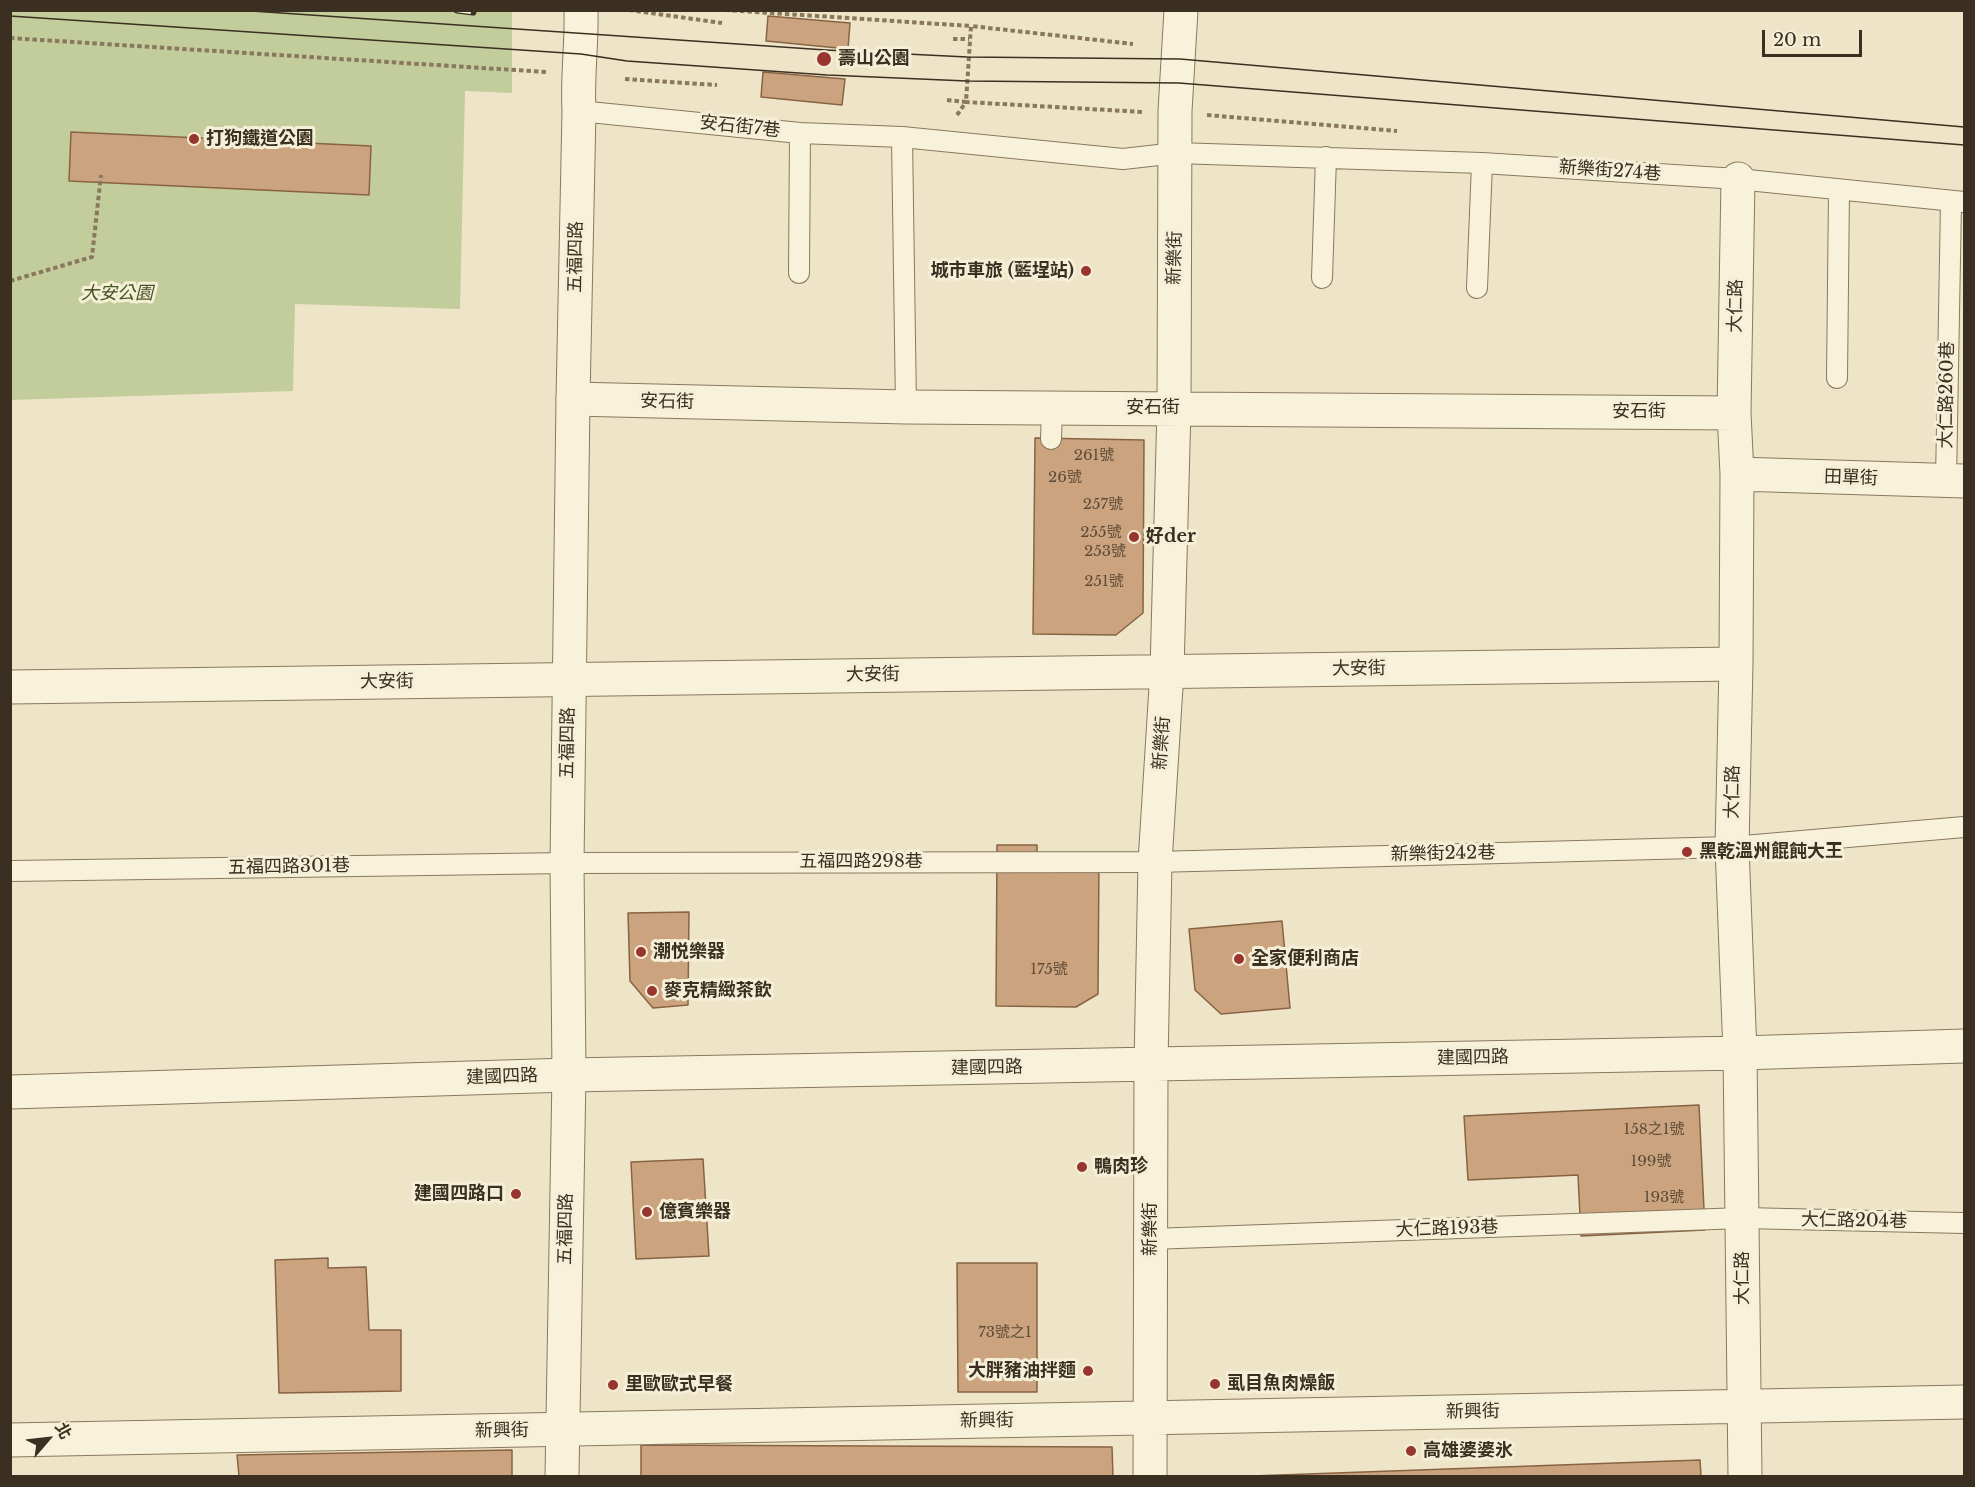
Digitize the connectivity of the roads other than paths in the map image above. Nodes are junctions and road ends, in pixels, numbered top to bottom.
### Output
1 (581, 10) edge
2 (1181, 10) edge
3 (579, 111) junction
4 (800, 133) junction
5 (902, 137) junction
6 (1176, 153) junction
7 (1326, 157) junction
8 (1482, 163) junction
9 (1738, 179) junction
10 (1839, 191) junction
11 (1958, 202) edge
12 (799, 273) dead end
13 (1322, 278) dead end
14 (1477, 288) dead end
15 (1837, 378) dead end
16 (573, 399) junction
17 (906, 407) junction
18 (1174, 408) junction
19 (1734, 413) junction
20 (1737, 474) junction
21 (1955, 481) edge
22 (1736, 664) junction
23 (1167, 671) junction
24 (569, 680) junction
25 (10, 687) edge
26 (1965, 827) edge
27 (1732, 847) junction
28 (1155, 862) junction
29 (567, 863) junction
30 (10, 871) edge
31 (1965, 1046) edge
32 (1740, 1053) junction
33 (1151, 1064) junction
34 (569, 1075) junction
35 (10, 1092) edge
36 (1743, 1218) junction
37 (1965, 1223) edge
38 (1151, 1239) junction
39 (1965, 1402) edge
40 (1744, 1407) junction
41 (1150, 1418) junction
42 (563, 1430) junction
43 (10, 1440) edge
44 (562, 1476) edge
45 (1150, 1476) edge
46 (1745, 1476) edge

1 - 3 street, 五福四路
2 - 6 street, 新樂街
3 - 4 lane, 安石街7巷
3 - 16 street, 五福四路
4 - 5 lane, 安石街7巷
4 - 12 lane
5 - 6 lane, 安石街7巷
5 - 17 lane
6 - 7 lane, 新樂街274巷
6 - 18 street, 新樂街
7 - 8 lane, 新樂街274巷
7 - 13 lane
8 - 9 lane, 新樂街274巷
8 - 14 lane
9 - 10 lane, 大仁路260巷
9 - 19 street, 大仁路
10 - 11 lane, 大仁路260巷
10 - 15 lane
11 - 21 lane, 大仁路260巷
16 - 17 street, 安石街
16 - 24 street, 五福四路
17 - 18 street, 安石街
18 - 19 street, 安石街
18 - 23 street, 新樂街
19 - 20 street, 大仁路
20 - 21 street, 田單街
20 - 22 street, 大仁路
22 - 23 street, 大安街
22 - 27 street, 大仁路
23 - 24 street, 大安街
23 - 28 street, 新樂街
24 - 25 street, 大安街
24 - 29 street, 五福四路
26 - 27 lane, 新樂街242巷
27 - 28 lane, 新樂街242巷
27 - 32 street, 大仁路
28 - 29 lane, 五福四路298巷
28 - 33 street, 新樂街
29 - 30 lane, 五福四路301巷
29 - 34 street, 五福四路
31 - 32 street, 建國四路
32 - 33 street, 建國四路
32 - 36 street, 大仁路
33 - 34 street, 建國四路
33 - 38 street, 新樂街
34 - 35 street, 建國四路
34 - 42 street, 五福四路
36 - 37 lane, 大仁路204巷
36 - 38 lane, 大仁路193巷
36 - 40 street, 大仁路
38 - 41 street, 新樂街
39 - 40 street, 新興街
40 - 41 street, 新興街
40 - 46 street, 大仁路
41 - 42 street, 新興街
41 - 45 street, 新樂街
42 - 43 street, 新興街
42 - 44 street, 五福四路

